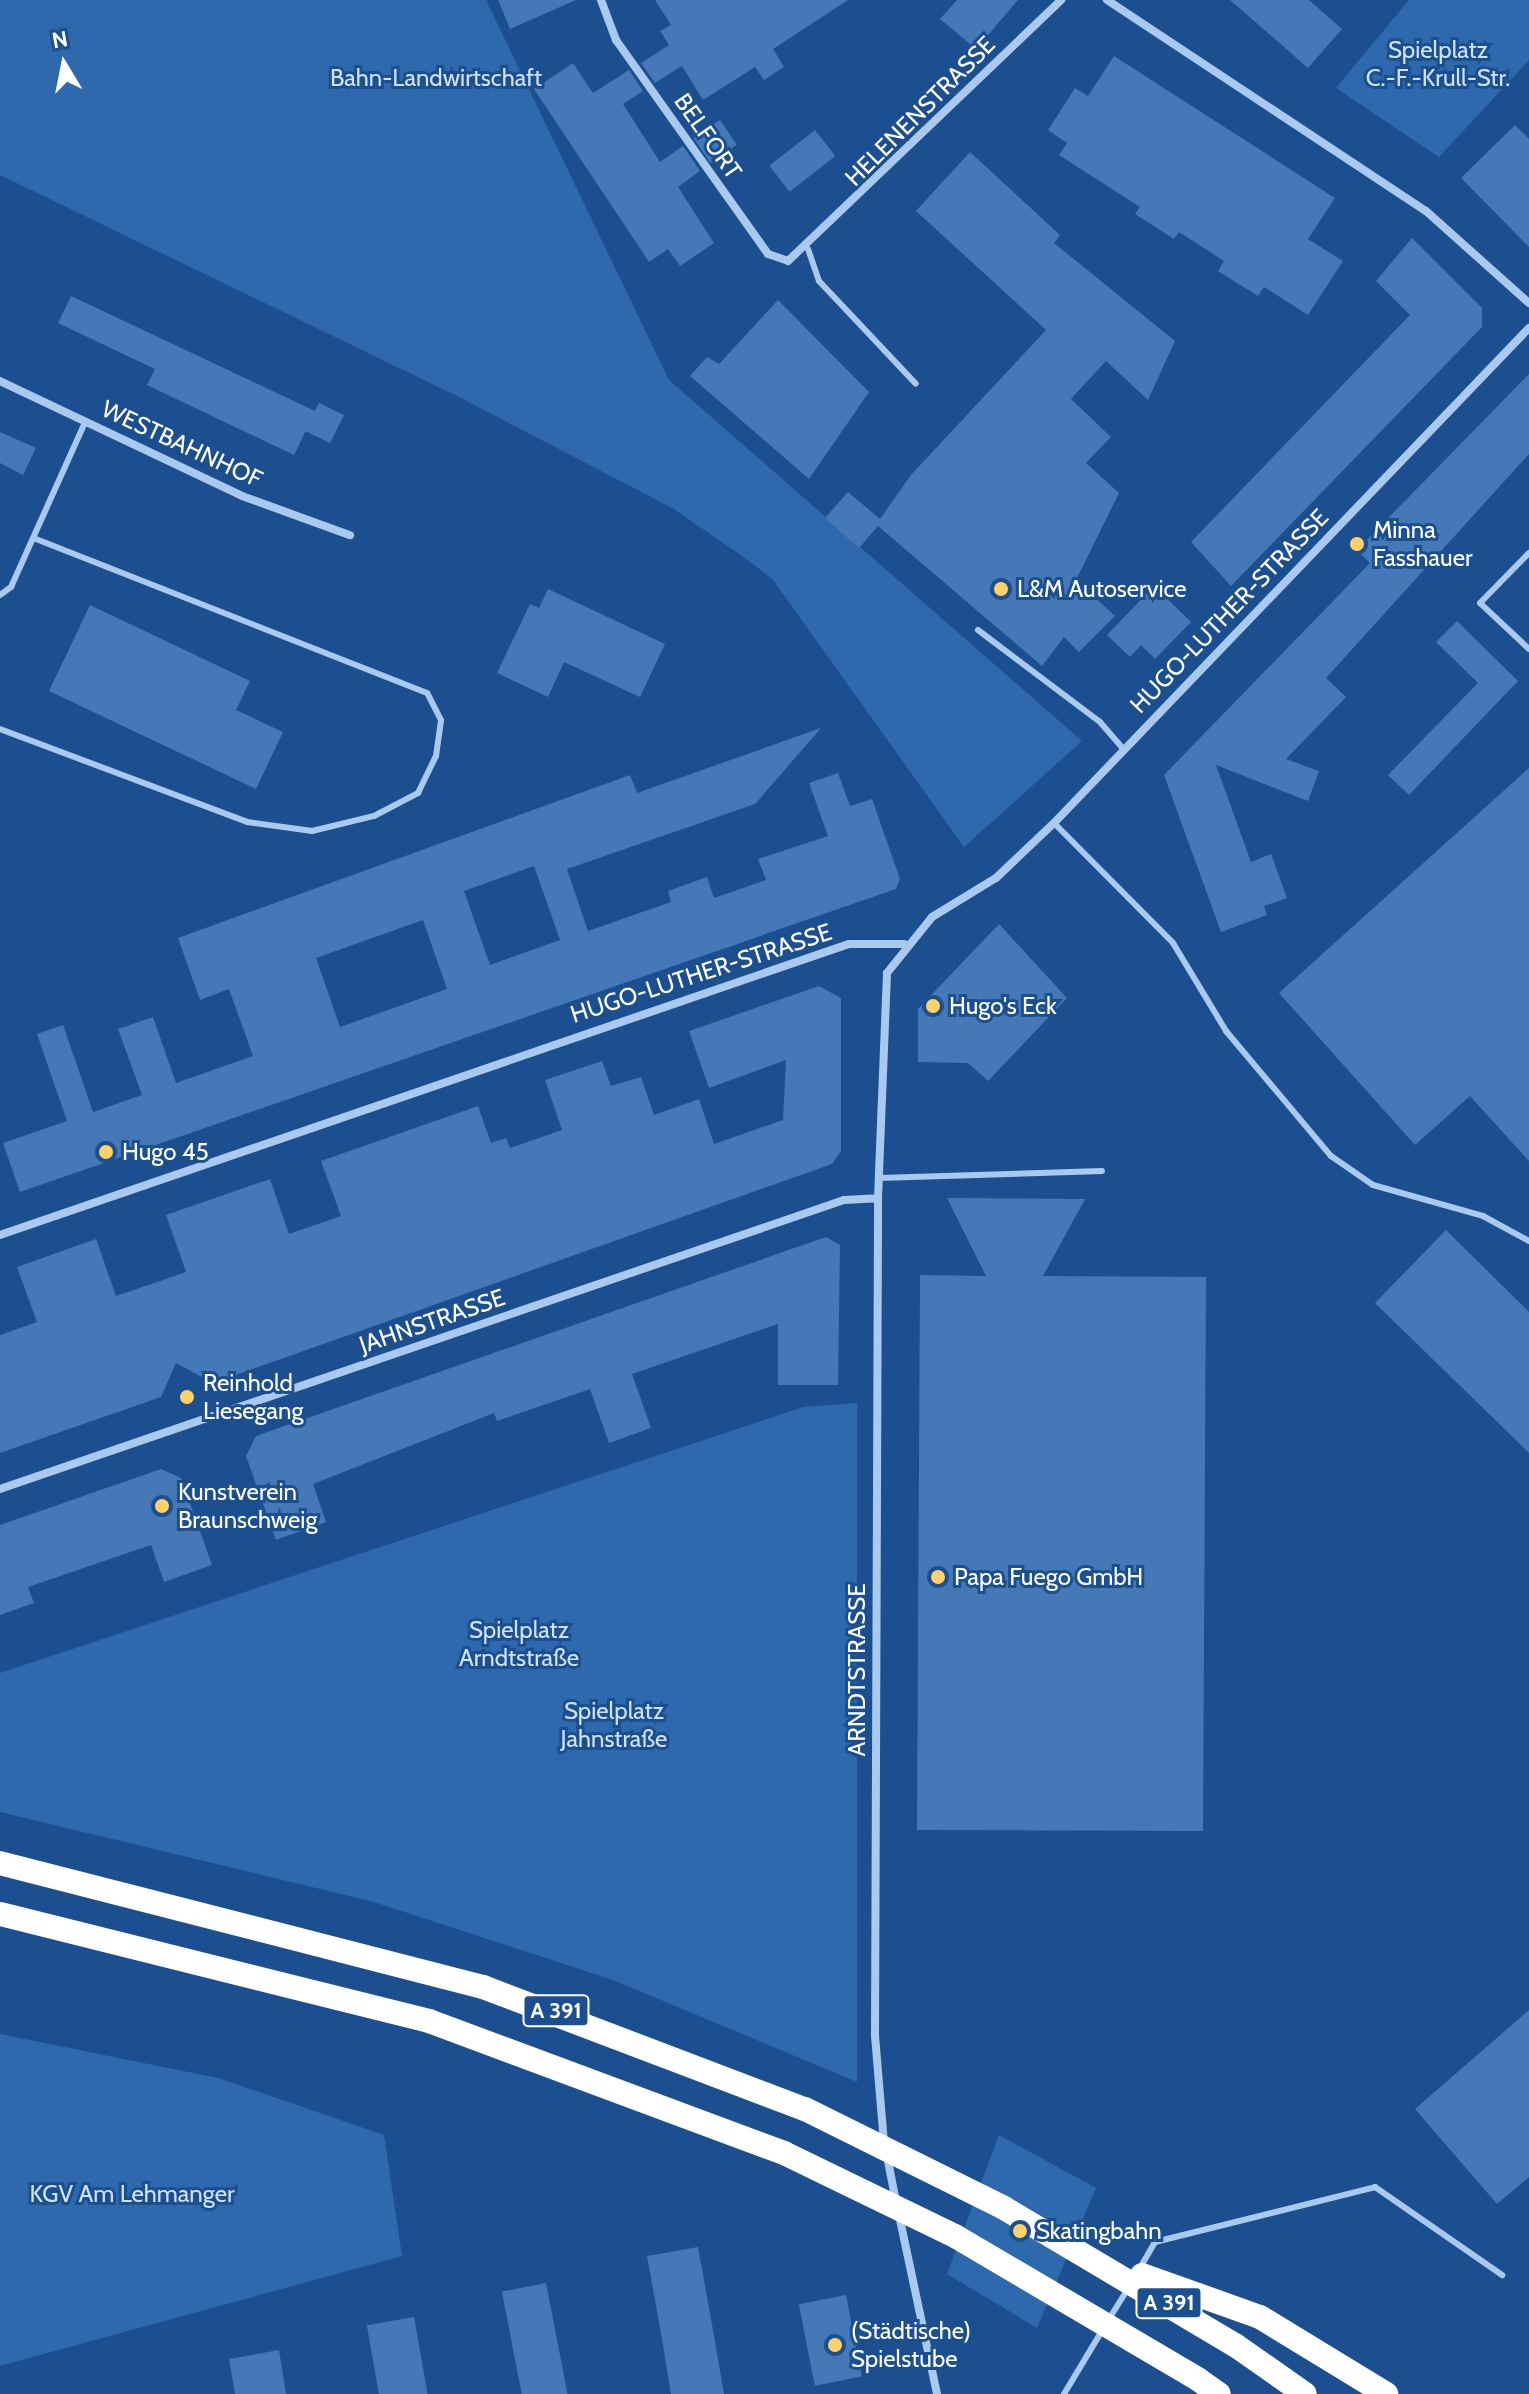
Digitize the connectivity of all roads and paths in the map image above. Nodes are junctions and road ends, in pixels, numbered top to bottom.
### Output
1 (601, 0) edge
2 (1107, 0) edge
3 (1056, 2) edge
4 (808, 249) junction
5 (1529, 303) edge
6 (1529, 328) edge
7 (0, 381) edge
8 (916, 384) dead end
9 (85, 422) junction
10 (350, 535) dead end
11 (33, 538) junction
12 (1529, 553) edge
13 (0, 595) edge
14 (978, 630) dead end
15 (1529, 649) edge
16 (0, 729) edge
17 (1124, 750) junction
18 (1054, 823) junction
19 (904, 944) junction
20 (1102, 1171) dead end
21 (879, 1178) junction
22 (878, 1198) junction
23 (0, 1235) edge
24 (1529, 1241) edge
25 (0, 1489) edge
26 (0, 1863) edge
27 (0, 1914) edge
28 (1102, 2262) junction
29 (1502, 2275) dead end
30 (1204, 2387) edge
31 (937, 2394) edge
32 (1064, 2394) edge
33 (1219, 2394) edge
34 (1305, 2394) edge
35 (1386, 2394) edge

1 - 4 street, BELFORT
2 - 5 street
3 - 4 street, HELENENSTRASSE
4 - 8 lane
6 - 17 street, HUGO-LUTHER-STRASSE
7 - 9 street, WESTBAHNHOF
9 - 10 street, WESTBAHNHOF
9 - 11 lane
11 - 13 lane
11 - 16 lane
12 - 15 lane
14 - 17 lane
17 - 18 street, HUGO-LUTHER-STRASSE
18 - 19 street, HUGO-LUTHER-STRASSE
18 - 24 lane
19 - 21 street, ARNDTSTRASSE
19 - 23 street, HUGO-LUTHER-STRASSE
20 - 21 lane
21 - 22 street, ARNDTSTRASSE
22 - 25 street, JAHNSTRASSE
22 - 31 street, ARNDTSTRASSE
26 - 28 highway, A 391, bridge
27 - 30 highway, A 391, bridge
28 - 34 highway, A 391, bridge
28 - 35 highway, bridge
29 - 32 lane
30 - 33 highway, A 391

